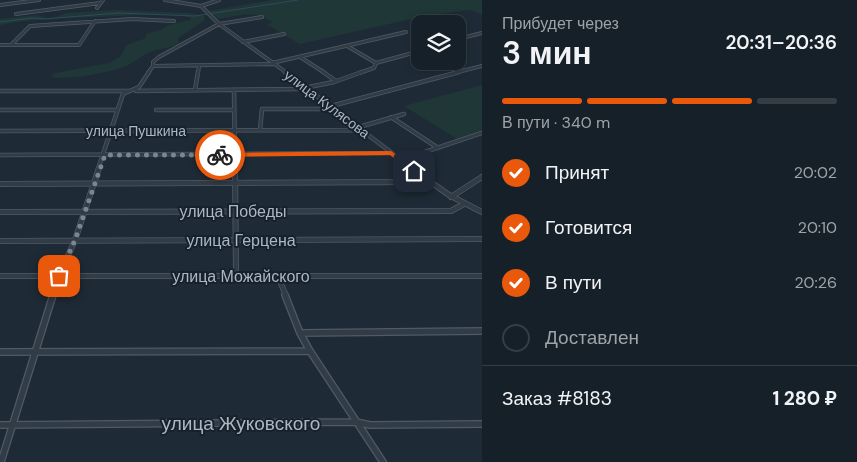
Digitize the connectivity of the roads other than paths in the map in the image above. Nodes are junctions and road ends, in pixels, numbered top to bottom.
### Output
1 (38, 0) edge
2 (103, 0) edge
3 (164, 0) edge
4 (218, 0) edge
5 (100, 3) junction
6 (0, 5) edge
7 (201, 6) junction
8 (97, 8) dead end
9 (16, 14) dead end
10 (262, 17) dead end
11 (95, 21) junction
12 (174, 21) dead end
13 (219, 24) junction
14 (406, 32) dead end
15 (482, 32) edge
16 (284, 34) dead end
17 (466, 37) edge
18 (243, 42) junction
19 (12, 44) junction
20 (0, 45) edge
21 (348, 46) junction
22 (411, 53) edge
23 (299, 57) junction
24 (273, 63) junction
25 (376, 63) junction
26 (153, 66) junction
27 (199, 66) junction
28 (482, 66) edge
29 (336, 81) junction
30 (306, 88) junction
31 (132, 90) junction
32 (195, 90) junction
33 (234, 90) junction
34 (0, 91) edge
35 (332, 107) junction
36 (0, 110) edge
37 (118, 110) junction
38 (156, 110) dead end
39 (234, 110) junction
40 (404, 114) dead end
41 (391, 117) junction
42 (361, 128) junction
43 (234, 130) junction
44 (260, 130) junction
45 (0, 131) edge
46 (112, 131) junction
47 (482, 133) edge
48 (438, 148) junction
49 (391, 153) junction
50 (234, 154) junction
51 (0, 155) edge
52 (105, 155) junction
53 (400, 160) junction
54 (482, 177) edge
55 (428, 182) junction
56 (0, 184) edge
57 (94, 184) junction
58 (234, 184) junction
59 (451, 197) junction
60 (464, 204) junction
61 (0, 212) edge
62 (84, 212) junction
63 (234, 212) junction
64 (482, 212) edge
65 (482, 239) edge
66 (75, 240) junction
67 (235, 240) junction
68 (0, 241) edge
69 (0, 276) edge
70 (59, 276) junction
71 (236, 276) junction
72 (278, 276) junction
73 (482, 276) edge
74 (482, 330) edge
75 (300, 333) junction
76 (34, 351) junction
77 (0, 352) edge
78 (310, 352) junction
79 (356, 422) junction
80 (482, 424) edge
81 (0, 425) edge
82 (13, 425) junction
83 (1, 462) edge
84 (383, 462) edge

1 - 6 street
2 - 5 street
3 - 7 street
4 - 7 street
5 - 8 street
5 - 9 street
7 - 13 street, улица Кулясова
10 - 13 street
11 - 12 street
11 - 19 street
11 - 19 street
13 - 18 street, улица Кулясова
13 - 26 street
14 - 21 street
15 - 17 street
16 - 18 street
18 - 24 street, улица Кулясова
19 - 20 street
21 - 23 street
21 - 25 street
22 - 25 street
23 - 24 street
23 - 29 street
24 - 27 street
24 - 30 street, улица Кулясова
25 - 29 street
26 - 27 street
26 - 31 street
27 - 32 street
28 - 35 street
29 - 30 street
30 - 33 street
30 - 35 street, улица Кулясова
31 - 32 street
31 - 34 street
31 - 37 street
32 - 33 street
33 - 39 street
35 - 42 street, улица Кулясова
35 - 44 street
36 - 37 street
37 - 46 street
38 - 39 street
39 - 43 street
40 - 41 street, улица Пушкина
41 - 42 street, улица Пушкина
41 - 48 street
42 - 44 street, улица Пушкина
42 - 49 street, улица Кулясова
43 - 44 street, улица Пушкина
43 - 46 street, улица Пушкина
43 - 50 street
45 - 46 street, улица Пушкина
46 - 52 street
47 - 48 street
48 - 53 street
49 - 50 street
49 - 53 street, улица Кулясова
50 - 52 street
50 - 58 street
51 - 52 street
52 - 57 street
53 - 55 street, улица Кулясова
54 - 59 street
55 - 58 street
55 - 59 street, улица Кулясова
56 - 57 street
57 - 58 street
57 - 62 street
58 - 63 street
59 - 60 street, улица Кулясова
60 - 63 street, улица Победы
60 - 64 street, улица Кулясова
61 - 62 street, улица Победы
62 - 63 street, улица Победы
62 - 66 street
63 - 67 street
65 - 67 street, улица Герцена
66 - 67 street, улица Герцена
66 - 68 street, улица Герцена
66 - 70 street
67 - 71 street
69 - 70 street, улица Можайского
70 - 71 street, улица Можайского
70 - 76 street
71 - 72 street, улица Можайского
72 - 73 street, улица Можайского
72 - 75 street
74 - 75 street
75 - 78 street
76 - 77 street
76 - 78 street
76 - 82 street
78 - 79 street
79 - 80 street, улица Жуковского
79 - 82 street, улица Жуковского
79 - 84 street
81 - 82 street, улица Жуковского
82 - 83 street

